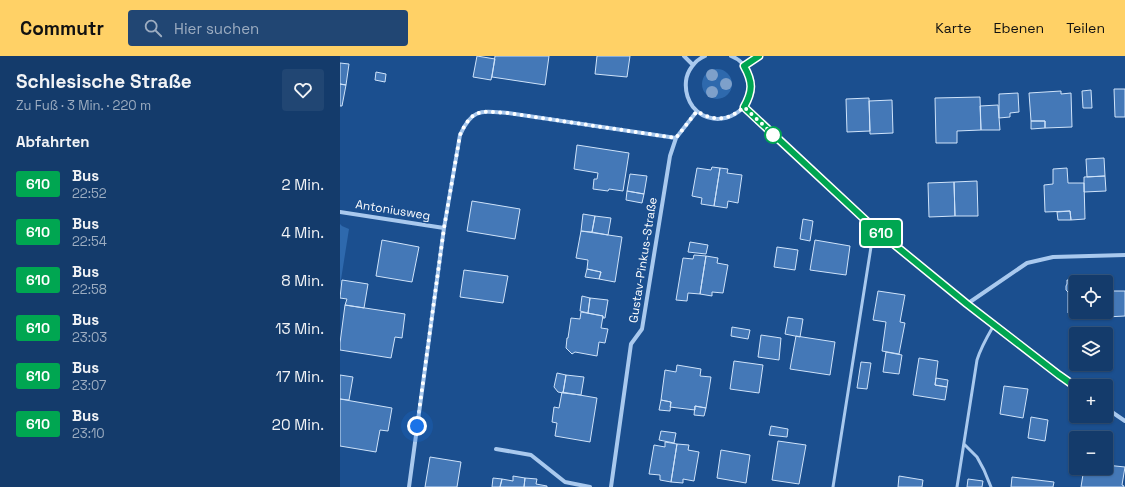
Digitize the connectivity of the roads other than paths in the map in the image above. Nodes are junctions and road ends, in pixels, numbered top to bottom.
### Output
1 (684, 56) edge
2 (705, 56) edge
3 (731, 56) edge
4 (759, 56) edge
5 (693, 65) junction
6 (744, 66) junction
7 (744, 107) junction
8 (697, 111) junction
9 (676, 138) junction
10 (340, 212) edge
11 (444, 228) junction
12 (874, 228) junction
13 (1125, 255) edge
14 (967, 304) junction
15 (994, 325) junction
16 (1069, 382) edge
17 (1113, 413) edge
18 (1125, 421) edge
19 (964, 444) junction
20 (496, 449) dead end
21 (409, 487) edge
22 (590, 487) edge
23 (611, 487) edge
24 (832, 487) edge
25 (957, 487) edge
26 (991, 487) edge

1 - 5 street
2 - 5 street
3 - 6 street
4 - 6 street
5 - 8 street
6 - 7 street
7 - 8 street
7 - 12 street
8 - 9 street, Gustav-Pinkus-Straße
9 - 11 street, Antoniusweg
9 - 23 street, Gustav-Pinkus-Straße
10 - 11 street, Antoniusweg
11 - 21 street, Antoniusweg
12 - 14 street
12 - 24 lane
13 - 14 street
14 - 15 street
15 - 16 street
15 - 19 lane
17 - 18 street
19 - 25 lane
19 - 26 lane
20 - 22 street

